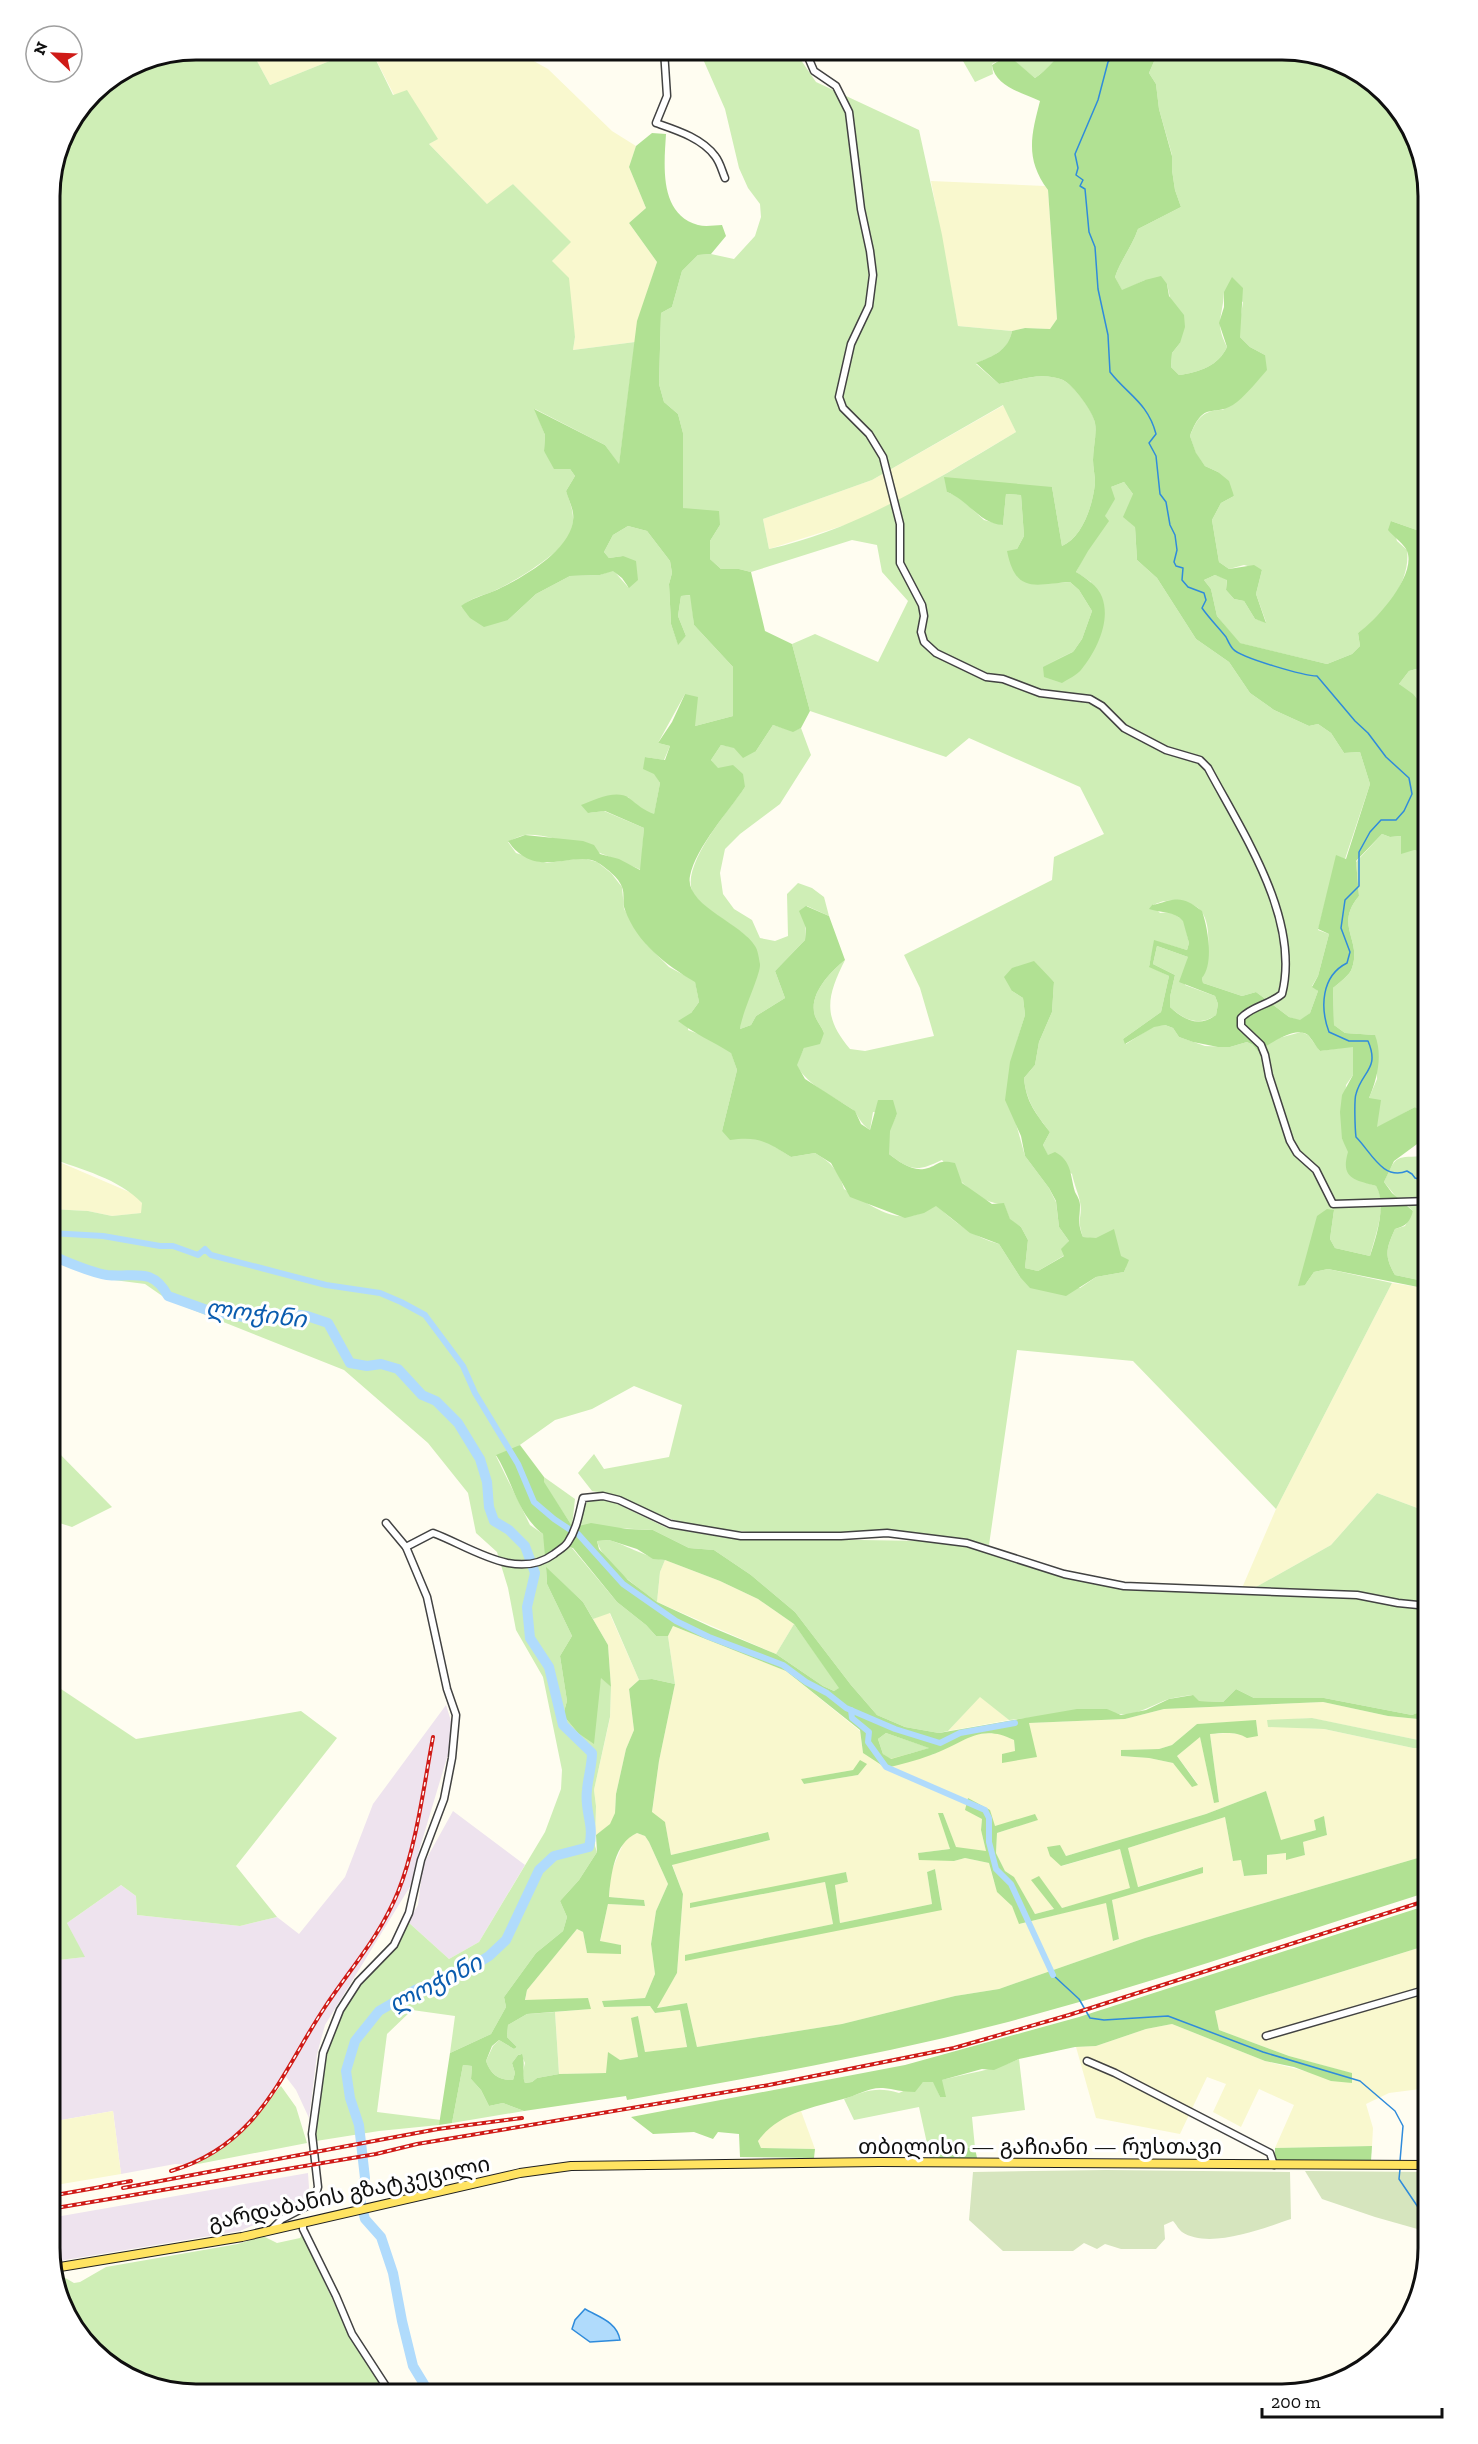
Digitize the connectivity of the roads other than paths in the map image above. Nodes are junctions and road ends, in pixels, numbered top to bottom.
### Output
1 (665, 60) edge
2 (809, 60) edge
3 (725, 178) dead end
4 (1418, 1201) edge
5 (386, 1523) dead end
6 (406, 1547) junction
7 (1418, 1605) edge
8 (1418, 1992) edge
9 (1266, 2036) dead end
10 (1086, 2061) dead end
11 (652, 2164) joint
12 (1274, 2165) junction
13 (1418, 2165) edge
14 (303, 2223) junction
15 (270, 2230) junction
16 (61, 2267) edge
17 (384, 2384) edge

1 - 3 street
2 - 4 street
5 - 6 street
6 - 7 street
6 - 15 street
8 - 9 street
10 - 12 street
11 - 12 main road, თბილისი — გაჩიანი — რუსთავი
11 - 14 main road, გარდაბანის გზატკეცილი
12 - 13 main road, თბილისი — გაჩიანი — რუსთავი
14 - 15 main road, გარდაბანის გზატკეცილი
14 - 17 street
15 - 16 main road, გარდაბანის გზატკეცილი

